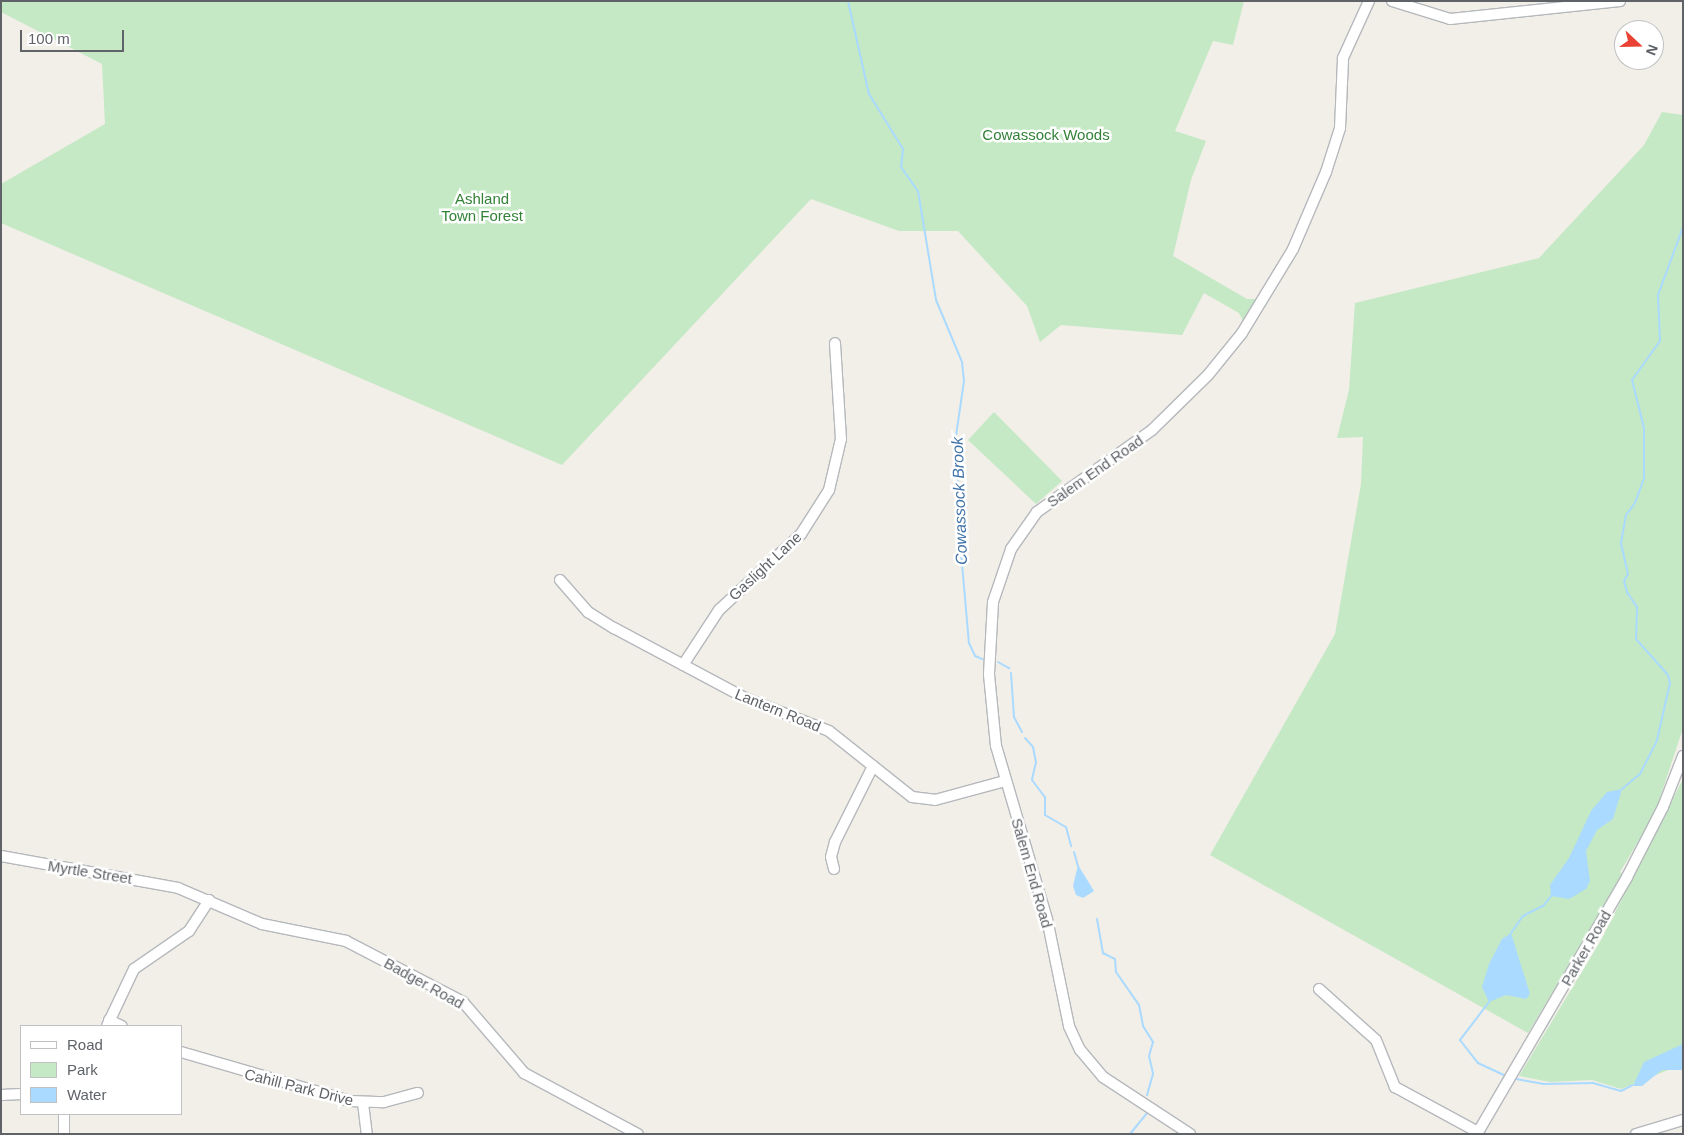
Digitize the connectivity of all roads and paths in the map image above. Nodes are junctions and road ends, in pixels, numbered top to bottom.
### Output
1 (1369, 1) edge
2 (1392, 1) edge
3 (1620, 1) edge
4 (1550, 5) edge
5 (834, 343) dead end
6 (560, 580) dead end
7 (683, 665) junction
8 (1683, 756) edge
9 (873, 766) junction
10 (1005, 781) junction
11 (1, 856) edge
12 (834, 869) dead end
13 (178, 888) joint
14 (209, 900) junction
15 (1319, 989) dead end
16 (108, 1023) edge
17 (182, 1052) edge
18 (418, 1093) dead end
19 (20, 1094) edge
20 (1, 1095) edge
21 (363, 1103) junction
22 (64, 1115) edge
23 (1683, 1120) edge
24 (1478, 1133) edge
25 (64, 1134) edge
26 (367, 1134) edge
27 (638, 1134) edge
28 (1190, 1134) edge
29 (1636, 1134) edge

1 - 10 street, Salem End Road
2 - 4 street
3 - 4 street
5 - 7 street, Gaslight Lane
6 - 7 street, Lantern Road
7 - 9 street, Lantern Road
8 - 24 street, Parker Road
9 - 10 street, Lantern Road
9 - 12 street
10 - 28 street, Salem End Road
11 - 13 street, Myrtle Street
13 - 14 street, Badger Road
14 - 16 street
14 - 27 street, Badger Road
15 - 24 street
17 - 21 street, Cahill Park Drive
18 - 21 street, Cahill Park Drive
19 - 20 street
21 - 26 street
22 - 25 street
23 - 29 street

